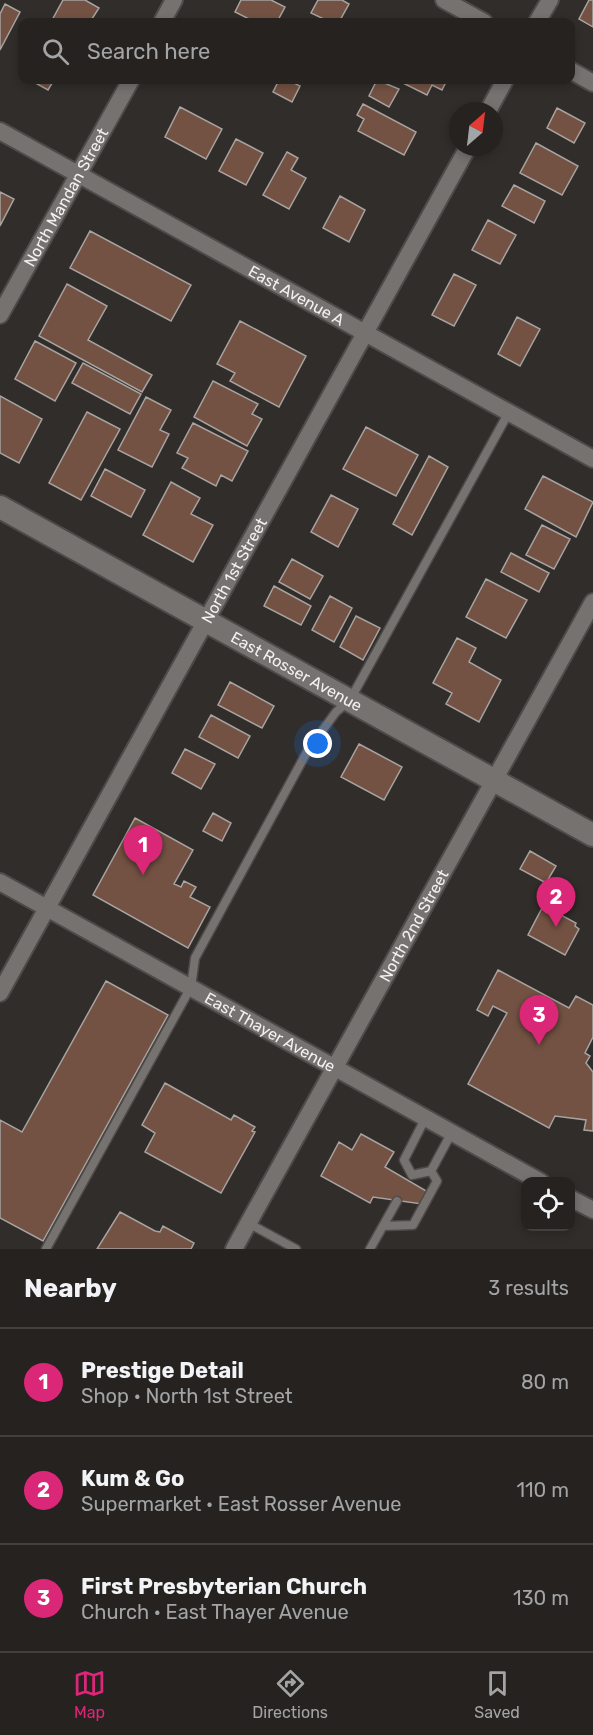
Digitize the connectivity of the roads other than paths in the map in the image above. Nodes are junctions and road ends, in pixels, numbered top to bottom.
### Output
1 (174, 0) edge
2 (444, 0) edge
3 (550, 0) edge
4 (164, 18) edge
5 (477, 18) edge
6 (539, 18) edge
7 (575, 73) edge
8 (593, 83) edge
9 (128, 84) edge
10 (503, 84) edge
11 (493, 102) edge
12 (0, 131) edge
13 (463, 156) edge
14 (78, 174) junction
15 (0, 315) edge
16 (365, 332) junction
17 (509, 412) junction
18 (593, 459) edge
19 (0, 507) edge
20 (593, 602) edge
21 (206, 621) junction
22 (350, 700) junction
23 (494, 780) junction
24 (593, 835) edge
25 (0, 882) edge
26 (48, 908) junction
27 (191, 987) junction
28 (0, 993) edge
29 (335, 1067) junction
30 (426, 1117) junction
31 (452, 1132) junction
32 (430, 1171) junction
33 (533, 1177) edge
34 (397, 1201) dead end
35 (575, 1201) edge
36 (593, 1210) edge
37 (248, 1223) junction
38 (383, 1226) junction
39 (46, 1249) edge
40 (234, 1249) edge
41 (296, 1249) edge
42 (370, 1249) edge

1 - 4 street
2 - 5 street
3 - 6 street
7 - 8 street
9 - 14 street, North Mandan Street
10 - 11 street
12 - 14 street, East Avenue A
13 - 16 street, North 1st Street
14 - 15 street, North Mandan Street
14 - 16 street, East Avenue A
16 - 17 street, East Avenue A
16 - 21 street, North 1st Street
17 - 18 street, East Avenue A
17 - 22 lane
19 - 21 street, East Rosser Avenue
20 - 23 street, North 2nd Street
21 - 22 street, East Rosser Avenue
21 - 26 street, North 1st Street
22 - 23 street, East Rosser Avenue
22 - 27 lane
23 - 24 street, East Rosser Avenue
23 - 29 street, North 2nd Street
25 - 26 street, East Thayer Avenue
26 - 27 street, East Thayer Avenue
26 - 28 street, North 1st Street
27 - 29 street, East Thayer Avenue
27 - 39 lane
29 - 30 street, East Thayer Avenue
29 - 37 street, North 2nd Street
30 - 31 street, East Thayer Avenue
30 - 32 lane
31 - 32 lane
31 - 33 street, East Thayer Avenue
32 - 38 lane
34 - 38 lane
35 - 36 street
37 - 40 street, North 2nd Street
37 - 41 lane
38 - 42 lane

